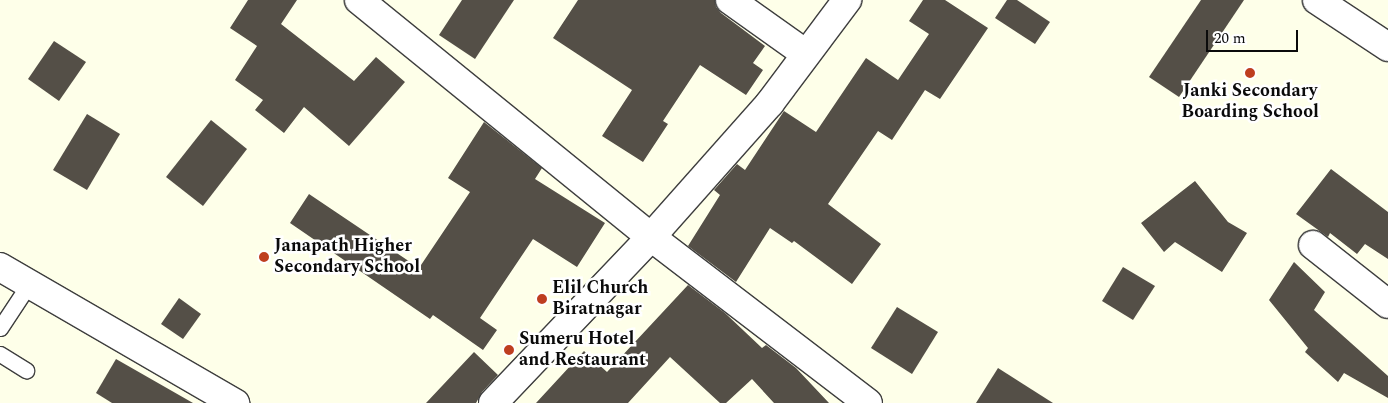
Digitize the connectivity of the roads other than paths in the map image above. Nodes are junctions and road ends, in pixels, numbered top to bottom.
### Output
1 (360, 0) edge
2 (730, 0) edge
3 (847, 0) edge
4 (1316, 0) edge
5 (1386, 43) edge
6 (806, 54) junction
7 (651, 237) junction
8 (1313, 244) dead end
9 (0, 267) edge
10 (29, 284) junction
11 (1388, 304) edge
12 (0, 328) edge
13 (0, 354) edge
14 (26, 370) dead end
15 (235, 403) edge
16 (493, 403) edge
17 (868, 403) edge

1 - 7 street
2 - 6 street
3 - 6 street
4 - 5 street
6 - 7 street
7 - 16 street
7 - 17 street
8 - 11 street
9 - 10 street
10 - 12 lane
10 - 15 street
13 - 14 lane

